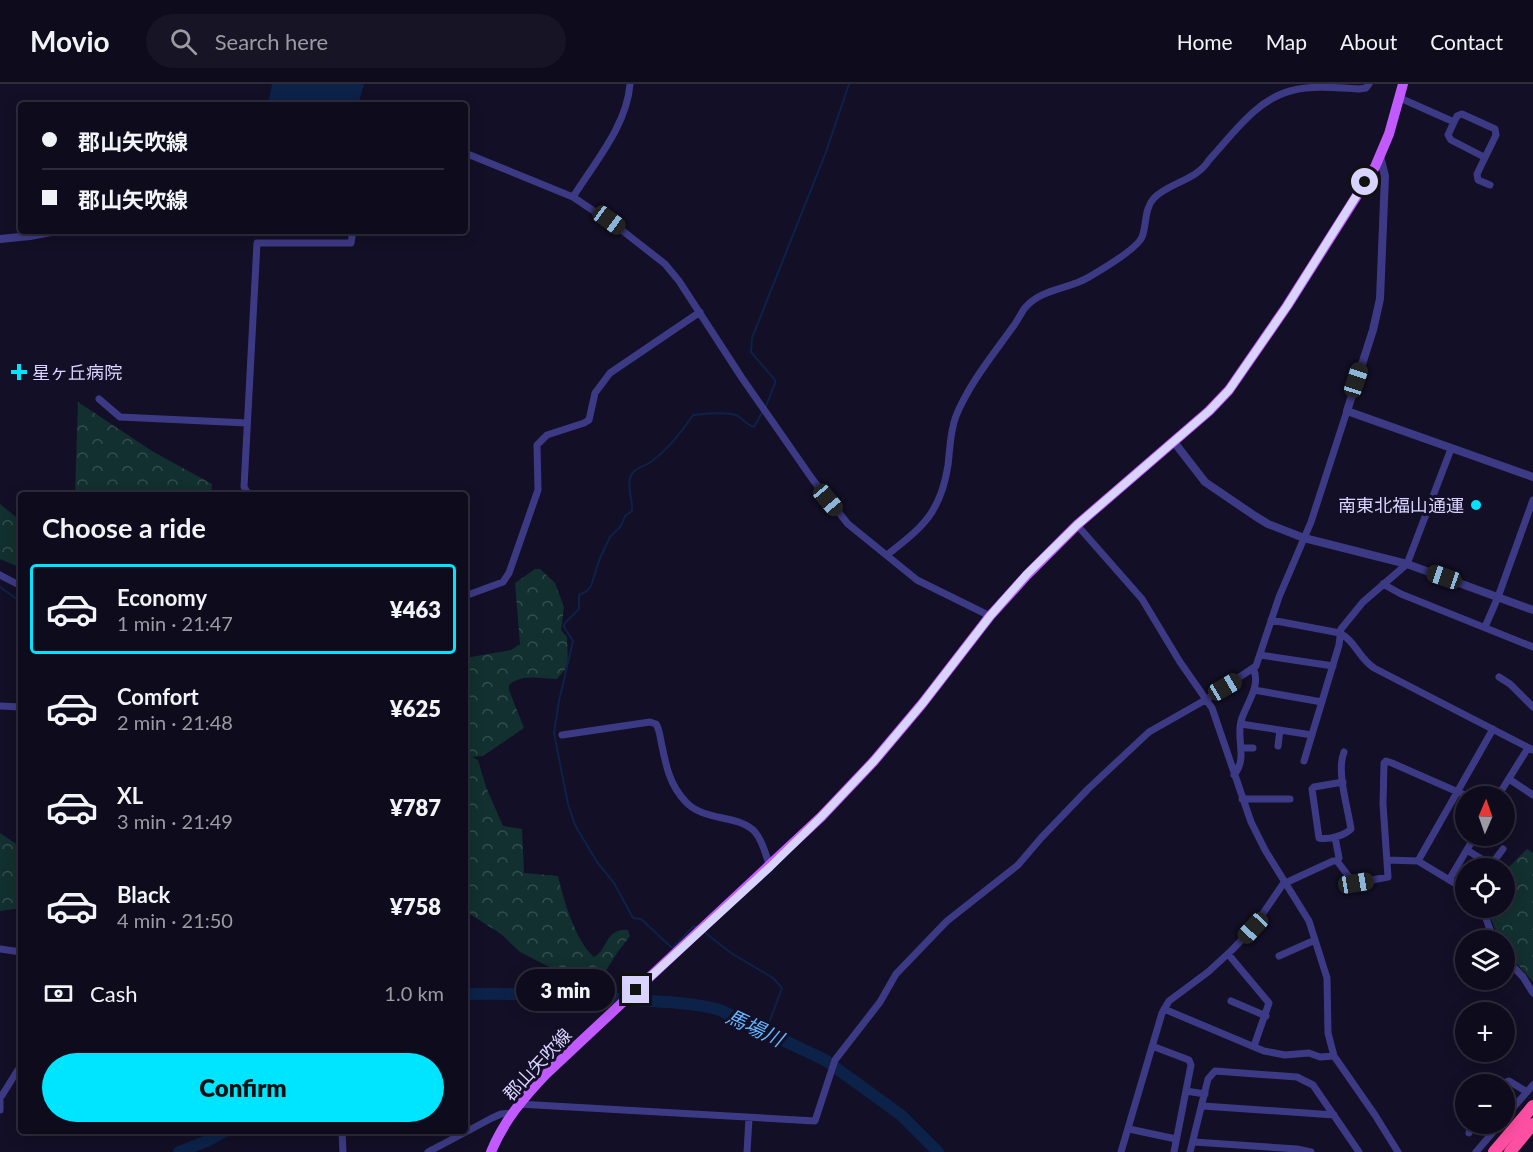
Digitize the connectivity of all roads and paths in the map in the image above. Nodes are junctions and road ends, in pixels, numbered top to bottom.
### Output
1 (630, 84) edge
2 (1369, 84) edge
3 (1404, 84) edge
4 (1400, 98) junction
5 (1454, 122) junction
6 (468, 154) edge
7 (1380, 156) junction
8 (1484, 156) junction
9 (1490, 185) dead end
10 (573, 197) junction
11 (40, 234) edge
12 (352, 234) edge
13 (0, 238) edge
14 (700, 312) junction
15 (99, 399) dead end
16 (1347, 411) junction
17 (247, 423) junction
18 (1174, 442) junction
19 (1451, 449) junction
20 (1533, 477) edge
21 (246, 492) edge
22 (1533, 500) edge
23 (1077, 525) junction
24 (1304, 538) junction
25 (887, 555) junction
26 (1407, 564) junction
27 (0, 575) edge
28 (18, 584) edge
29 (1383, 584) junction
30 (468, 595) edge
31 (1498, 597) junction
32 (1533, 610) edge
33 (990, 616) junction
34 (1271, 620) junction
35 (1485, 627) junction
36 (1340, 633) junction
37 (1533, 647) edge
38 (1260, 655) junction
39 (1333, 666) junction
40 (1253, 668) junction
41 (1499, 677) dead end
42 (1254, 690) junction
43 (1207, 699) junction
44 (1322, 702) junction
45 (0, 706) edge
46 (18, 707) edge
47 (1533, 707) edge
48 (1241, 723) junction
49 (1493, 729) junction
50 (1280, 730) junction
51 (562, 735) dead end
52 (1312, 735) junction
53 (1278, 746) dead end
54 (1242, 748) junction
55 (1253, 748) dead end
56 (1530, 749) edge
57 (1344, 752) dead end
58 (1304, 761) dead end
59 (1234, 774) junction
60 (1509, 779) junction
61 (1343, 782) junction
62 (1460, 786) edge
63 (1504, 786) edge
64 (1455, 793) edge
65 (1455, 795) edge
66 (1533, 795) edge
67 (1242, 799) junction
68 (1290, 799) dead end
69 (1335, 837) junction
70 (1469, 846) edge
71 (1503, 849) dead end
72 (1467, 850) junction
73 (1388, 860) junction
74 (1337, 861) junction
75 (1418, 861) junction
76 (770, 867) junction
77 (1449, 880) junction
78 (1286, 882) junction
79 (1455, 884) edge
80 (1316, 940) junction
81 (0, 949) edge
82 (18, 952) edge
83 (1228, 954) junction
84 (1279, 956) dead end
85 (1515, 969) edge
86 (1533, 993) edge
87 (1231, 1001) dead end
88 (1164, 1009) junction
89 (1266, 1016) junction
90 (1152, 1046) junction
91 (1254, 1046) junction
92 (1334, 1056) junction
93 (18, 1070) edge
94 (1515, 1085) edge
95 (1533, 1085) edge
96 (1186, 1090) junction
97 (1527, 1092) junction
98 (1205, 1094) junction
99 (0, 1097) edge
100 (1203, 1106) junction
101 (1515, 1106) edge
102 (1533, 1106) edge
103 (516, 1109) junction
104 (0, 1110) edge
105 (1334, 1115) junction
106 (749, 1118) junction
107 (1533, 1124) edge
108 (1129, 1129) junction
109 (468, 1131) edge
110 (342, 1134) edge
111 (462, 1134) edge
112 (1491, 1134) edge
113 (1176, 1139) junction
114 (1194, 1142) junction
115 (343, 1152) edge
116 (428, 1152) edge
117 (491, 1152) edge
118 (747, 1152) edge
119 (1121, 1152) edge
120 (1174, 1152) edge
121 (1190, 1152) edge
122 (1311, 1152) edge
123 (1359, 1152) edge
124 (1398, 1152) edge
125 (1476, 1152) edge
126 (1494, 1152) edge
127 (1510, 1152) edge

1 - 10 street
2 - 25 street
3 - 4 main road, 郡山矢吹線
4 - 5 street
4 - 7 main road, 郡山矢吹線
5 - 8 street
5 - 8 street
6 - 10 street
7 - 16 street
7 - 18 main road, 郡山矢吹線
8 - 9 street
10 - 14 street
11 - 13 street
12 - 17 street
14 - 25 street
14 - 30 street
15 - 17 street
16 - 19 street
16 - 24 street
17 - 21 street
18 - 23 main road, 郡山矢吹線
18 - 24 street
19 - 20 street
19 - 26 street
22 - 31 street
23 - 33 main road, 郡山矢吹線
23 - 43 street
24 - 26 street
24 - 34 street
25 - 33 street
26 - 29 street
26 - 31 street
27 - 28 street
29 - 35 street
29 - 36 street
31 - 32 street
31 - 35 street
33 - 76 main road, 郡山矢吹線
34 - 36 street
34 - 38 street
35 - 37 street
36 - 39 street
36 - 49 street
38 - 39 street
38 - 40 street
39 - 44 street
40 - 42 street
40 - 43 street
41 - 47 street
42 - 44 street
42 - 48 street
43 - 59 street
43 - 106 street
44 - 52 street
45 - 46 street
48 - 50 street
48 - 54 street
49 - 56 street
49 - 62 street
50 - 52 street
50 - 53 street
51 - 76 street
52 - 58 street
54 - 55 street
54 - 59 street
56 - 60 street
57 - 61 street
59 - 67 street
60 - 63 street
60 - 66 street
61 - 69 street
61 - 69 street
64 - 73 street
65 - 75 street
67 - 68 street
67 - 78 street
69 - 74 street
70 - 72 street
71 - 72 street
72 - 77 street
73 - 74 street
73 - 75 street
74 - 78 street
75 - 77 street
76 - 103 main road, 郡山矢吹線
77 - 79 street
78 - 80 street
78 - 83 street
80 - 84 street
80 - 92 street
81 - 82 street
83 - 88 street
83 - 89 street
85 - 86 street
87 - 89 street
88 - 90 street
88 - 91 street
89 - 91 street
90 - 96 street
90 - 108 street
91 - 92 street
92 - 124 street
93 - 99 street
94 - 97 street
95 - 97 street
96 - 98 street
96 - 113 street
97 - 101 street
98 - 100 street
98 - 105 street
99 - 104 street
100 - 105 street
100 - 114 street
102 - 126 highway
103 - 106 street
103 - 109 street
103 - 117 main road, 郡山矢吹線
105 - 123 street
106 - 118 street
107 - 127 highway
108 - 113 street
108 - 119 street
110 - 115 street
111 - 116 street
112 - 125 street
113 - 120 street
114 - 121 street
114 - 122 street

